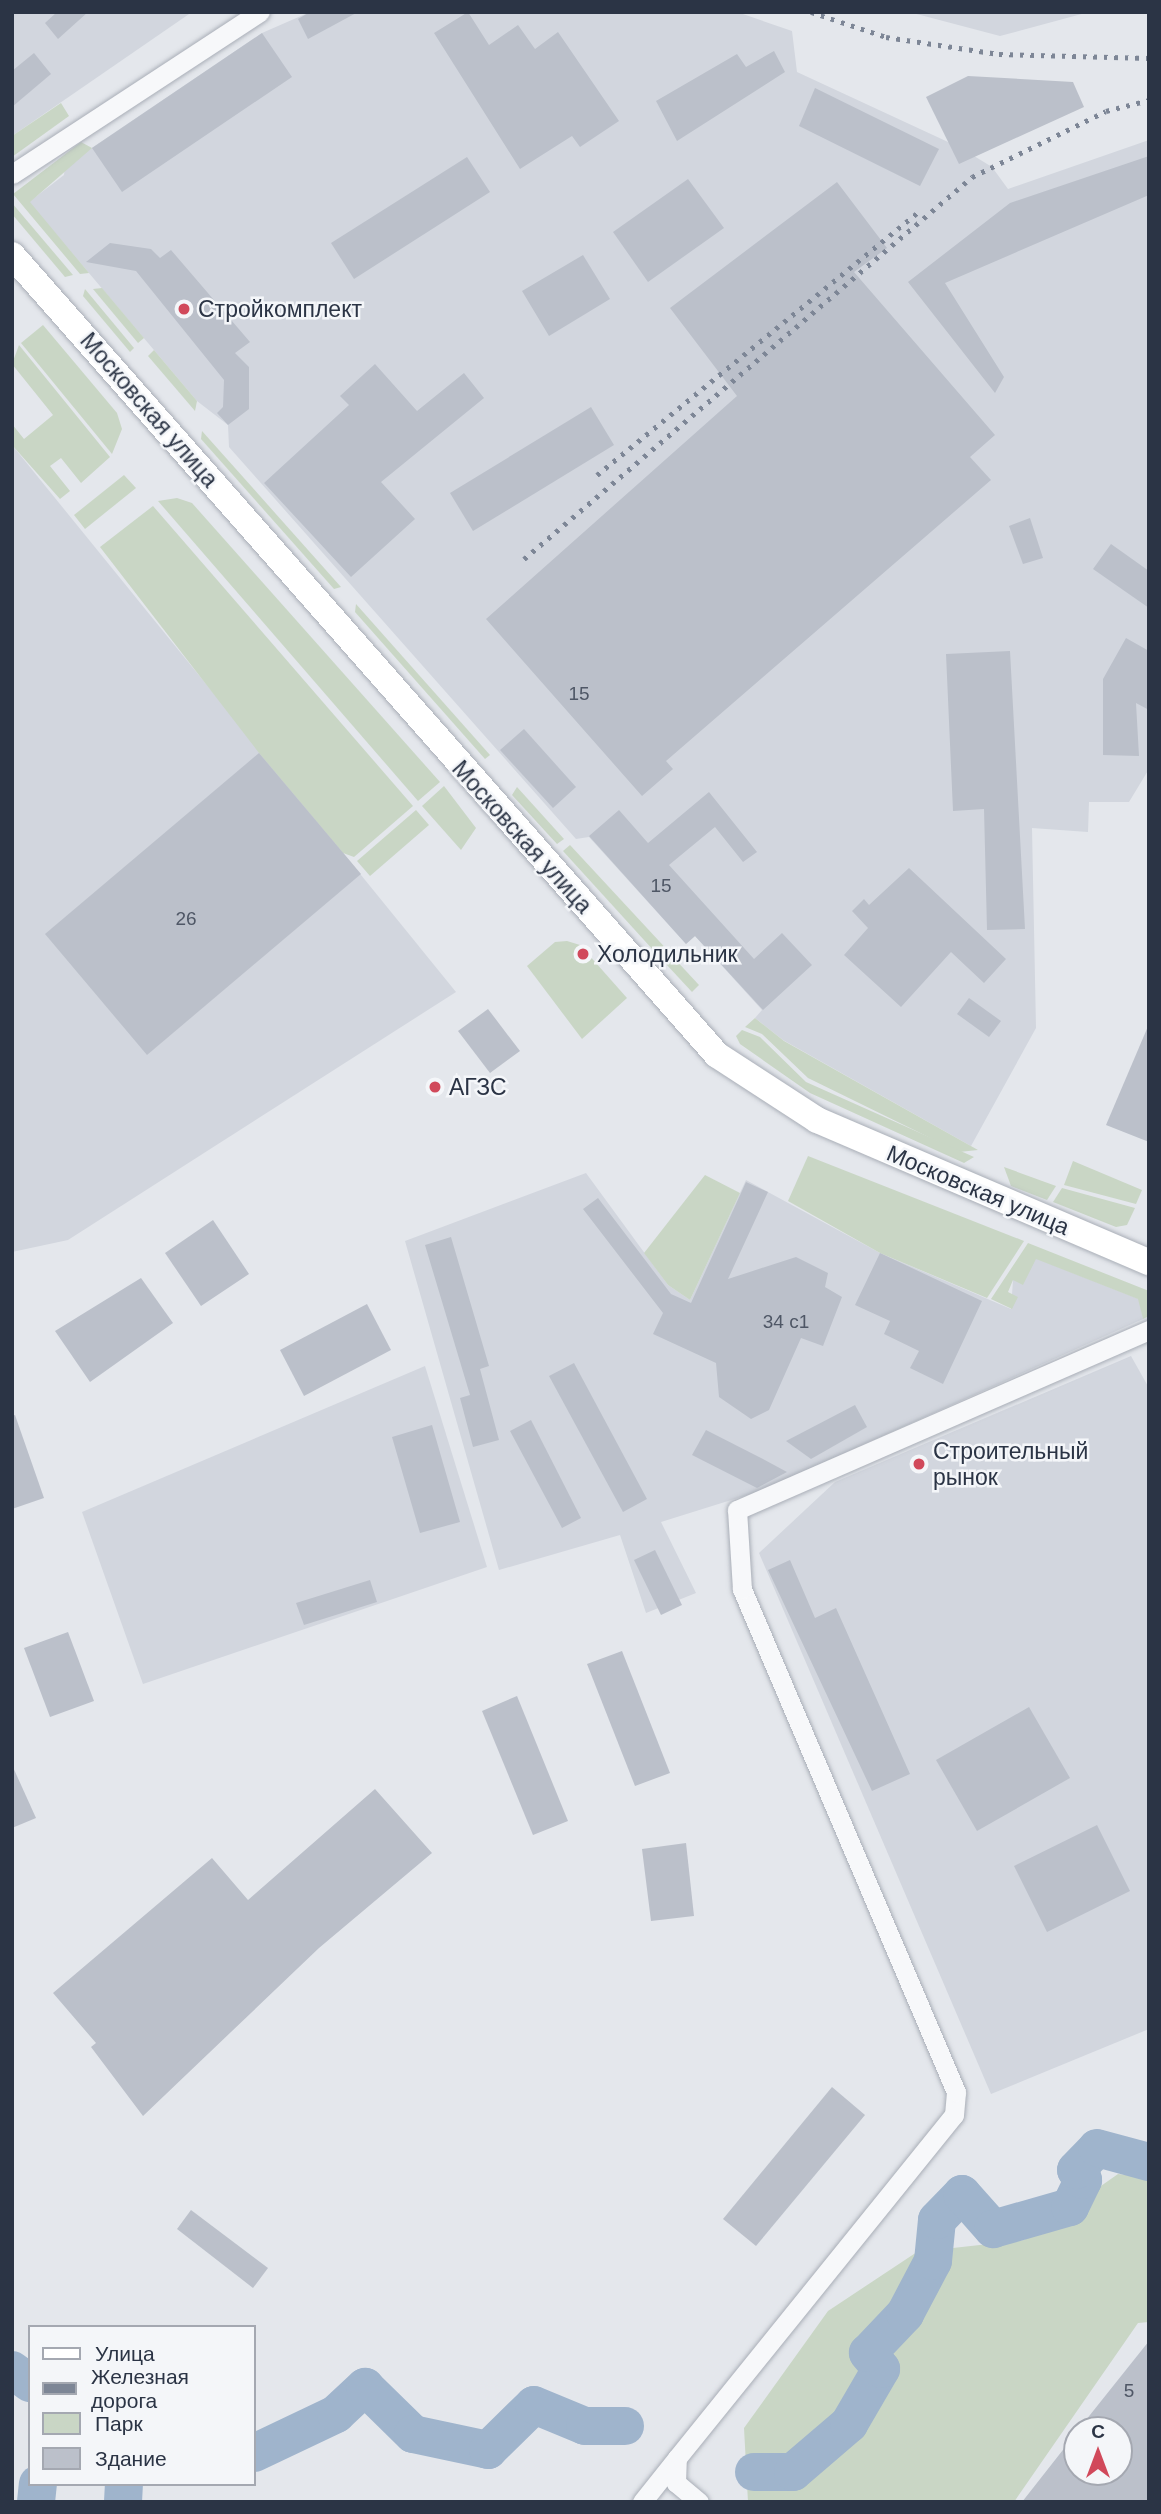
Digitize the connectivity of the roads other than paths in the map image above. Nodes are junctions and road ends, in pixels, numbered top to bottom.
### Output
1 (261, 12) edge
2 (12, 174) edge
3 (12, 255) edge
4 (1149, 1262) edge
5 (1149, 1330) edge
6 (677, 2458) junction
7 (642, 2502) edge
8 (699, 2502) edge

1 - 2 street
3 - 4 main road, Московская улица
5 - 6 street
6 - 7 street
6 - 8 street

